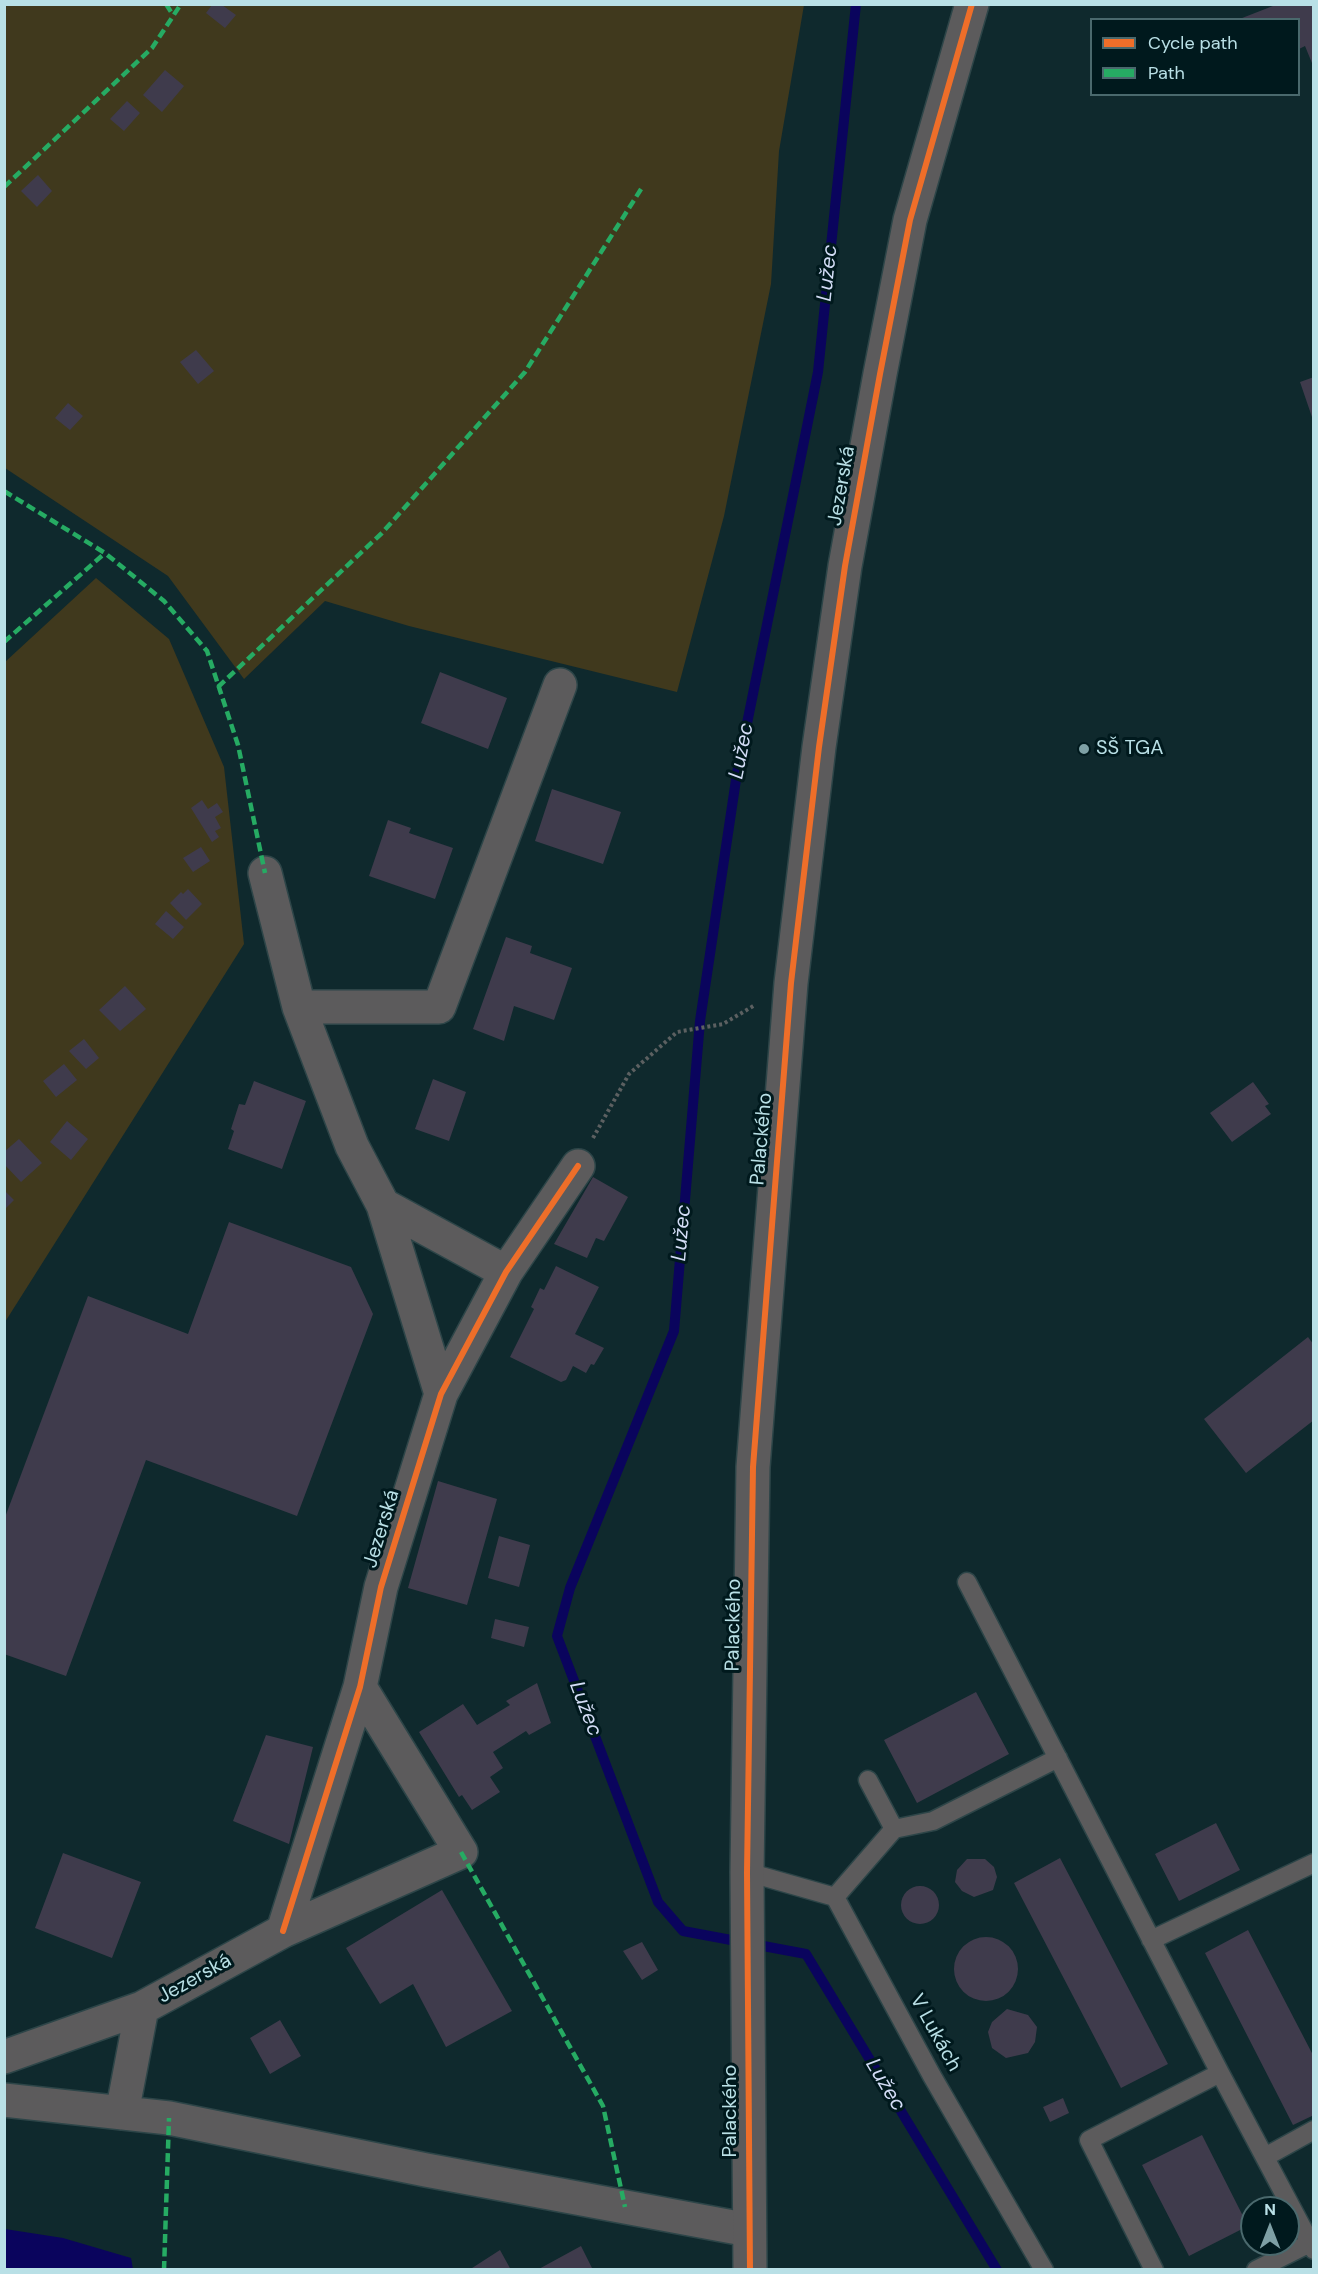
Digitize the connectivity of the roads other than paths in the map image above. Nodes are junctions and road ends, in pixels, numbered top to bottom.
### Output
1 (972, 4) edge
2 (560, 685) dead end
3 (265, 873) dead end
4 (791, 983) joint
5 (299, 1007) junction
6 (578, 1166) road end
7 (383, 1205) junction
8 (506, 1272) junction
9 (441, 1394) junction
10 (967, 1582) dead end
11 (360, 1687) junction
12 (1058, 1758) junction
13 (867, 1780) dead end
14 (894, 1829) junction
15 (1314, 1863) edge
16 (747, 1872) junction
17 (835, 1897) junction
18 (283, 1930) junction
19 (1151, 1940) junction
20 (142, 2008) junction
21 (4, 2057) edge
22 (1220, 2073) junction
23 (4, 2100) edge
24 (122, 2113) junction
25 (1314, 2130) edge
26 (1265, 2157) junction
27 (748, 2230) junction
28 (1312, 2246) edge
29 (750, 2270) edge
30 (1044, 2270) edge
31 (1154, 2270) edge
32 (1256, 2270) edge

1 - 4 street, Jezerská
2 - 5 street
3 - 5 street
4 - 16 street, Palackého
5 - 7 street
6 - 8 street, Jezerská
7 - 8 street
7 - 9 street
8 - 9 street, Jezerská
9 - 11 street, Jezerská
10 - 12 lane
11 - 18 street, Jezerská
11 - 18 street
12 - 14 lane
12 - 19 lane
13 - 14 lane
14 - 17 lane
15 - 19 lane
16 - 17 lane
16 - 27 street, Palackého
17 - 30 lane, V Lukách
18 - 20 street, Jezerská
19 - 22 lane
20 - 21 street, Jezerská
20 - 24 street
22 - 26 lane
22 - 31 lane
23 - 24 street
24 - 27 street
25 - 26 lane
26 - 28 lane
27 - 29 street, Palackého
28 - 32 lane

